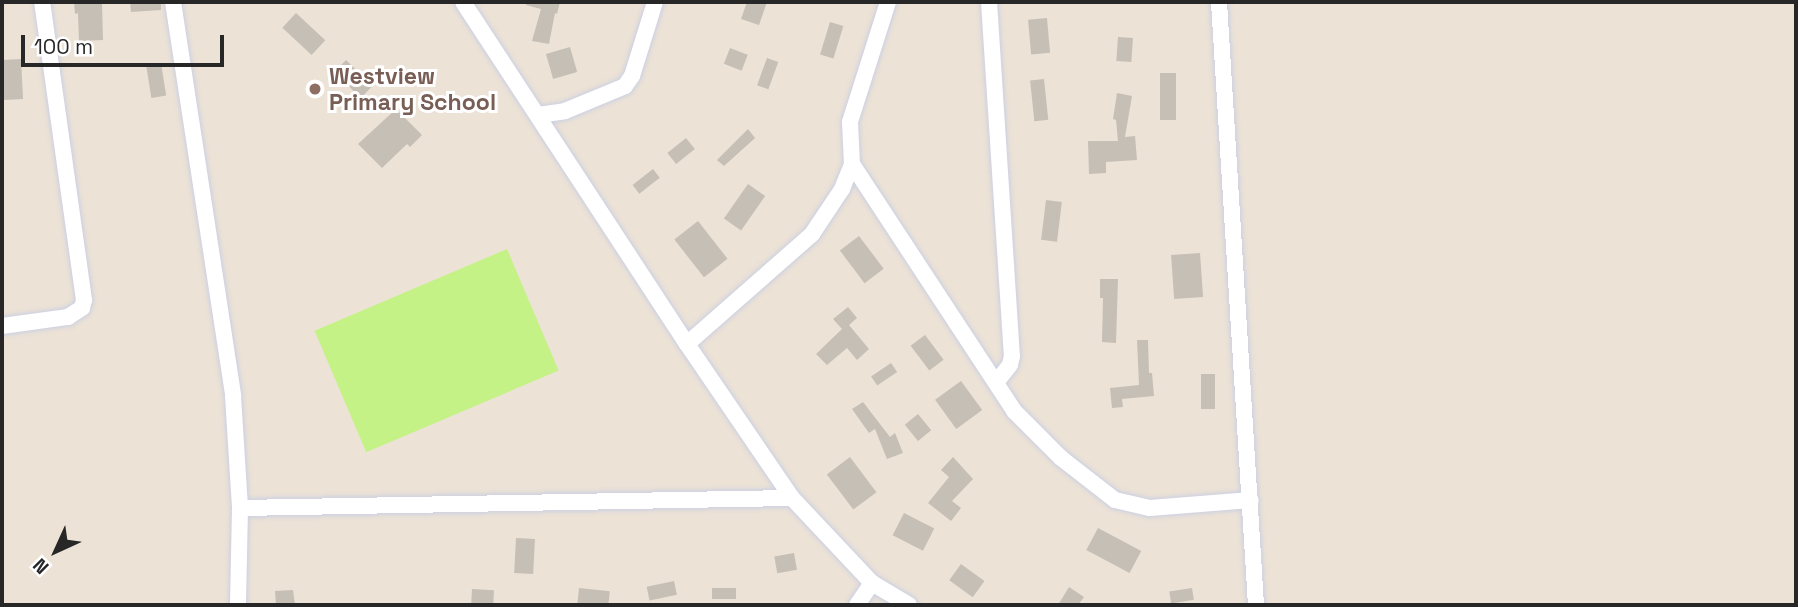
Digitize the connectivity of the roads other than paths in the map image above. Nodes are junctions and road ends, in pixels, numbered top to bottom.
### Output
1 (42, 2) edge
2 (173, 2) edge
3 (463, 2) edge
4 (654, 2) edge
5 (888, 2) edge
6 (989, 2) edge
7 (1219, 2) edge
8 (538, 115) junction
9 (852, 164) junction
10 (2, 326) edge
11 (687, 344) junction
12 (996, 382) junction
13 (792, 498) junction
14 (1251, 500) junction
15 (240, 508) junction
16 (872, 583) junction
17 (238, 605) edge
18 (857, 605) edge
19 (909, 605) edge
20 (1256, 605) edge

1 - 10 street
2 - 15 street
3 - 8 street
4 - 8 street
5 - 9 street
6 - 12 street
7 - 14 street
8 - 11 street
9 - 11 street
9 - 12 street
11 - 13 street
12 - 14 street
13 - 15 street
13 - 16 street
14 - 20 street
15 - 17 street
16 - 18 street
16 - 19 street

